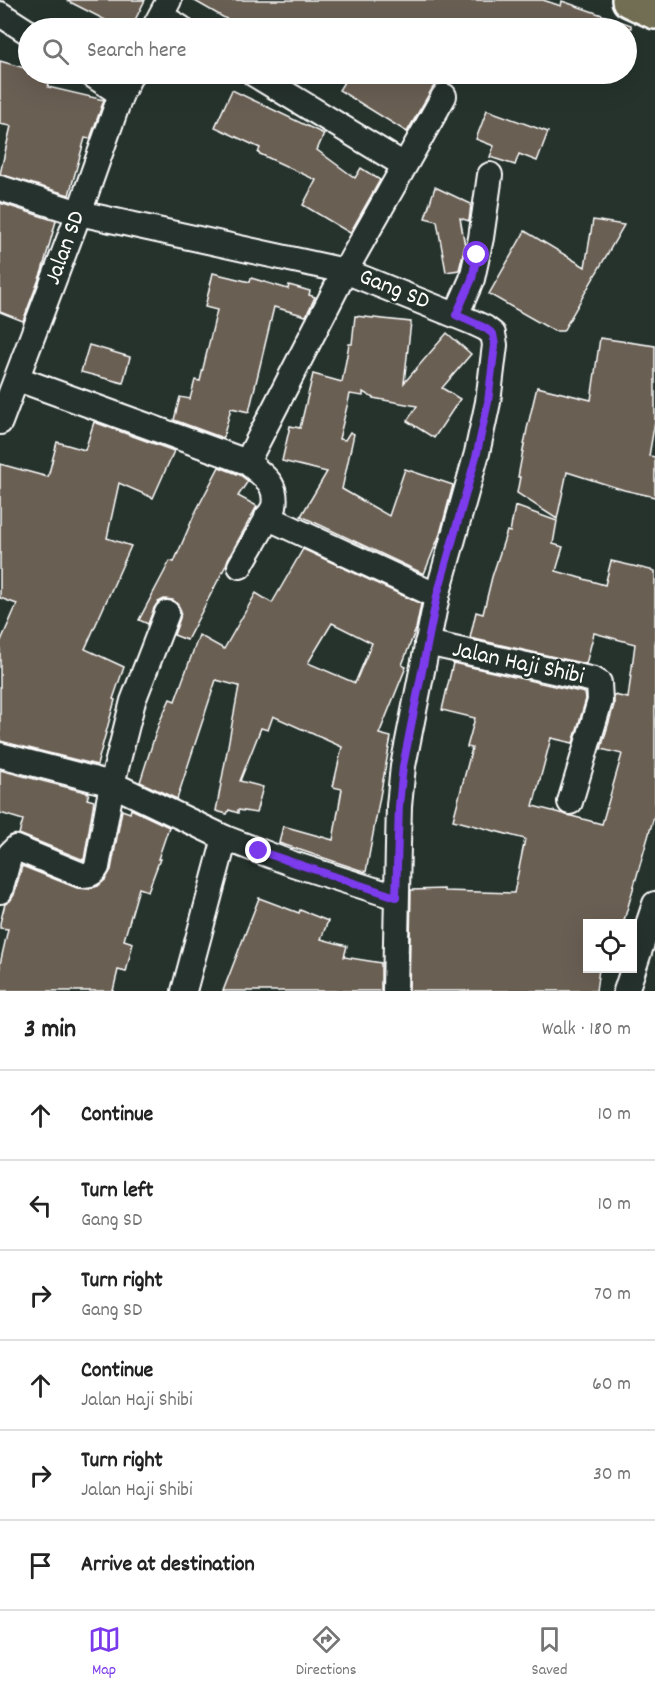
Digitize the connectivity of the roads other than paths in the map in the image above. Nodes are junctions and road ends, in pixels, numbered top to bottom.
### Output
1 (628, 0) edge
2 (655, 12) edge
3 (0, 14) edge
4 (18, 26) edge
5 (126, 84) edge
6 (270, 84) edge
7 (444, 96) dead end
8 (404, 165) junction
9 (490, 175) dead end
10 (0, 188) edge
11 (79, 213) junction
12 (345, 271) junction
13 (456, 315) junction
14 (18, 379) junction
15 (0, 422) edge
16 (247, 462) junction
17 (267, 517) junction
18 (240, 566) dead end
19 (437, 596) junction
20 (167, 613) dead end
21 (427, 644) junction
22 (0, 755) edge
23 (112, 784) junction
24 (570, 801) dead end
25 (225, 838) junction
26 (0, 891) edge
27 (396, 897) junction
28 (655, 904) edge
29 (184, 991) edge
30 (395, 991) edge
31 (626, 991) edge

1 - 2 main road
3 - 4 street
5 - 11 street, Jalan SD
6 - 8 street
7 - 8 street, Gang SD
8 - 12 street, Gang SD
9 - 13 street
10 - 11 street, Gang SD
11 - 12 street, Gang SD
11 - 14 street, Jalan SD
12 - 13 street, Gang SD
12 - 16 street, Gang SD
13 - 19 street, Gang SD
14 - 15 street, Jalan SD
14 - 16 street
16 - 17 street
17 - 18 street
17 - 19 street
19 - 21 street, Gang SD
20 - 23 street
21 - 24 street, Jalan Haji Shibi
21 - 27 street, Jalan Haji Shibi
22 - 23 street
23 - 25 street
23 - 26 street
25 - 27 street
25 - 29 street
27 - 30 street, Jalan Haji Shibi
28 - 31 street

